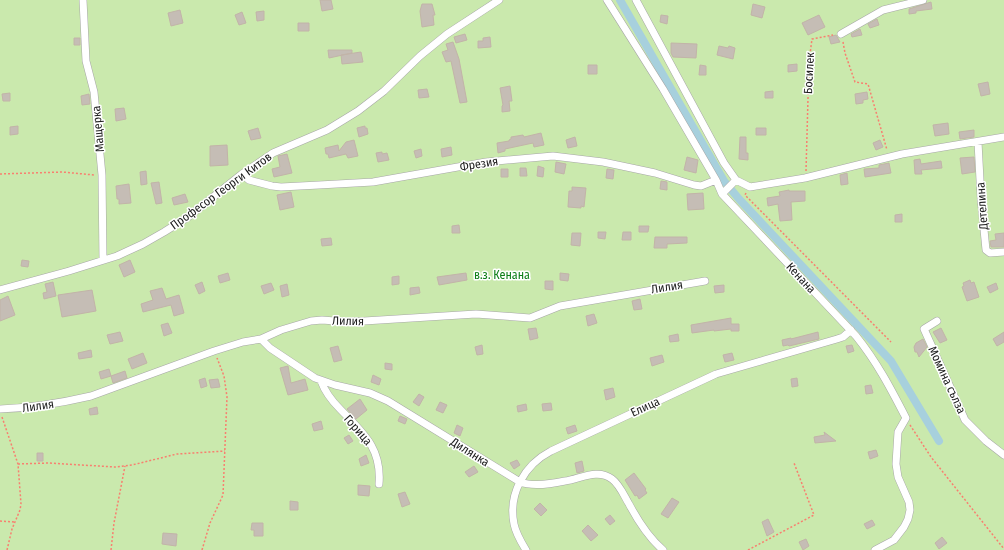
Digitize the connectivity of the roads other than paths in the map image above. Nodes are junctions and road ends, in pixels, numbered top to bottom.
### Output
1 (83, 0) edge
2 (499, 0) edge
3 (607, 0) edge
4 (636, 0) edge
5 (923, 0) edge
6 (841, 34) road end
7 (1004, 136) edge
8 (978, 142) junction
9 (242, 174) junction
10 (716, 180) junction
11 (736, 180) junction
12 (722, 194) junction
13 (1004, 252) edge
14 (104, 260) junction
15 (705, 281) dead end
16 (0, 290) edge
17 (937, 321) dead end
18 (851, 330) junction
19 (261, 339) junction
20 (321, 381) junction
21 (0, 410) edge
22 (1004, 455) edge
23 (520, 482) junction
24 (379, 484) dead end
25 (526, 550) edge
26 (663, 550) edge
27 (875, 550) edge

1 - 14 street, Мащерка
2 - 9 street, Професор Георги Китов
3 - 10 street, Кенана
4 - 11 street
5 - 6 street
7 - 8 street
8 - 11 street
8 - 13 street, Детелина
9 - 10 street, Фрезия
9 - 14 street, Професор Георги Китов
10 - 12 street, Кенана
11 - 12 street
12 - 18 street, Кенана
14 - 16 street, Професор Георги Китов
15 - 19 street, Лилия
17 - 22 street, Момина сълза
18 - 23 street, Елица
18 - 27 street, Кенана
19 - 20 street, Дилянка
19 - 21 street, Лилия
20 - 23 street, Дилянка
20 - 24 street, Горица
23 - 25 street, Елица
23 - 26 street, Дилянка

